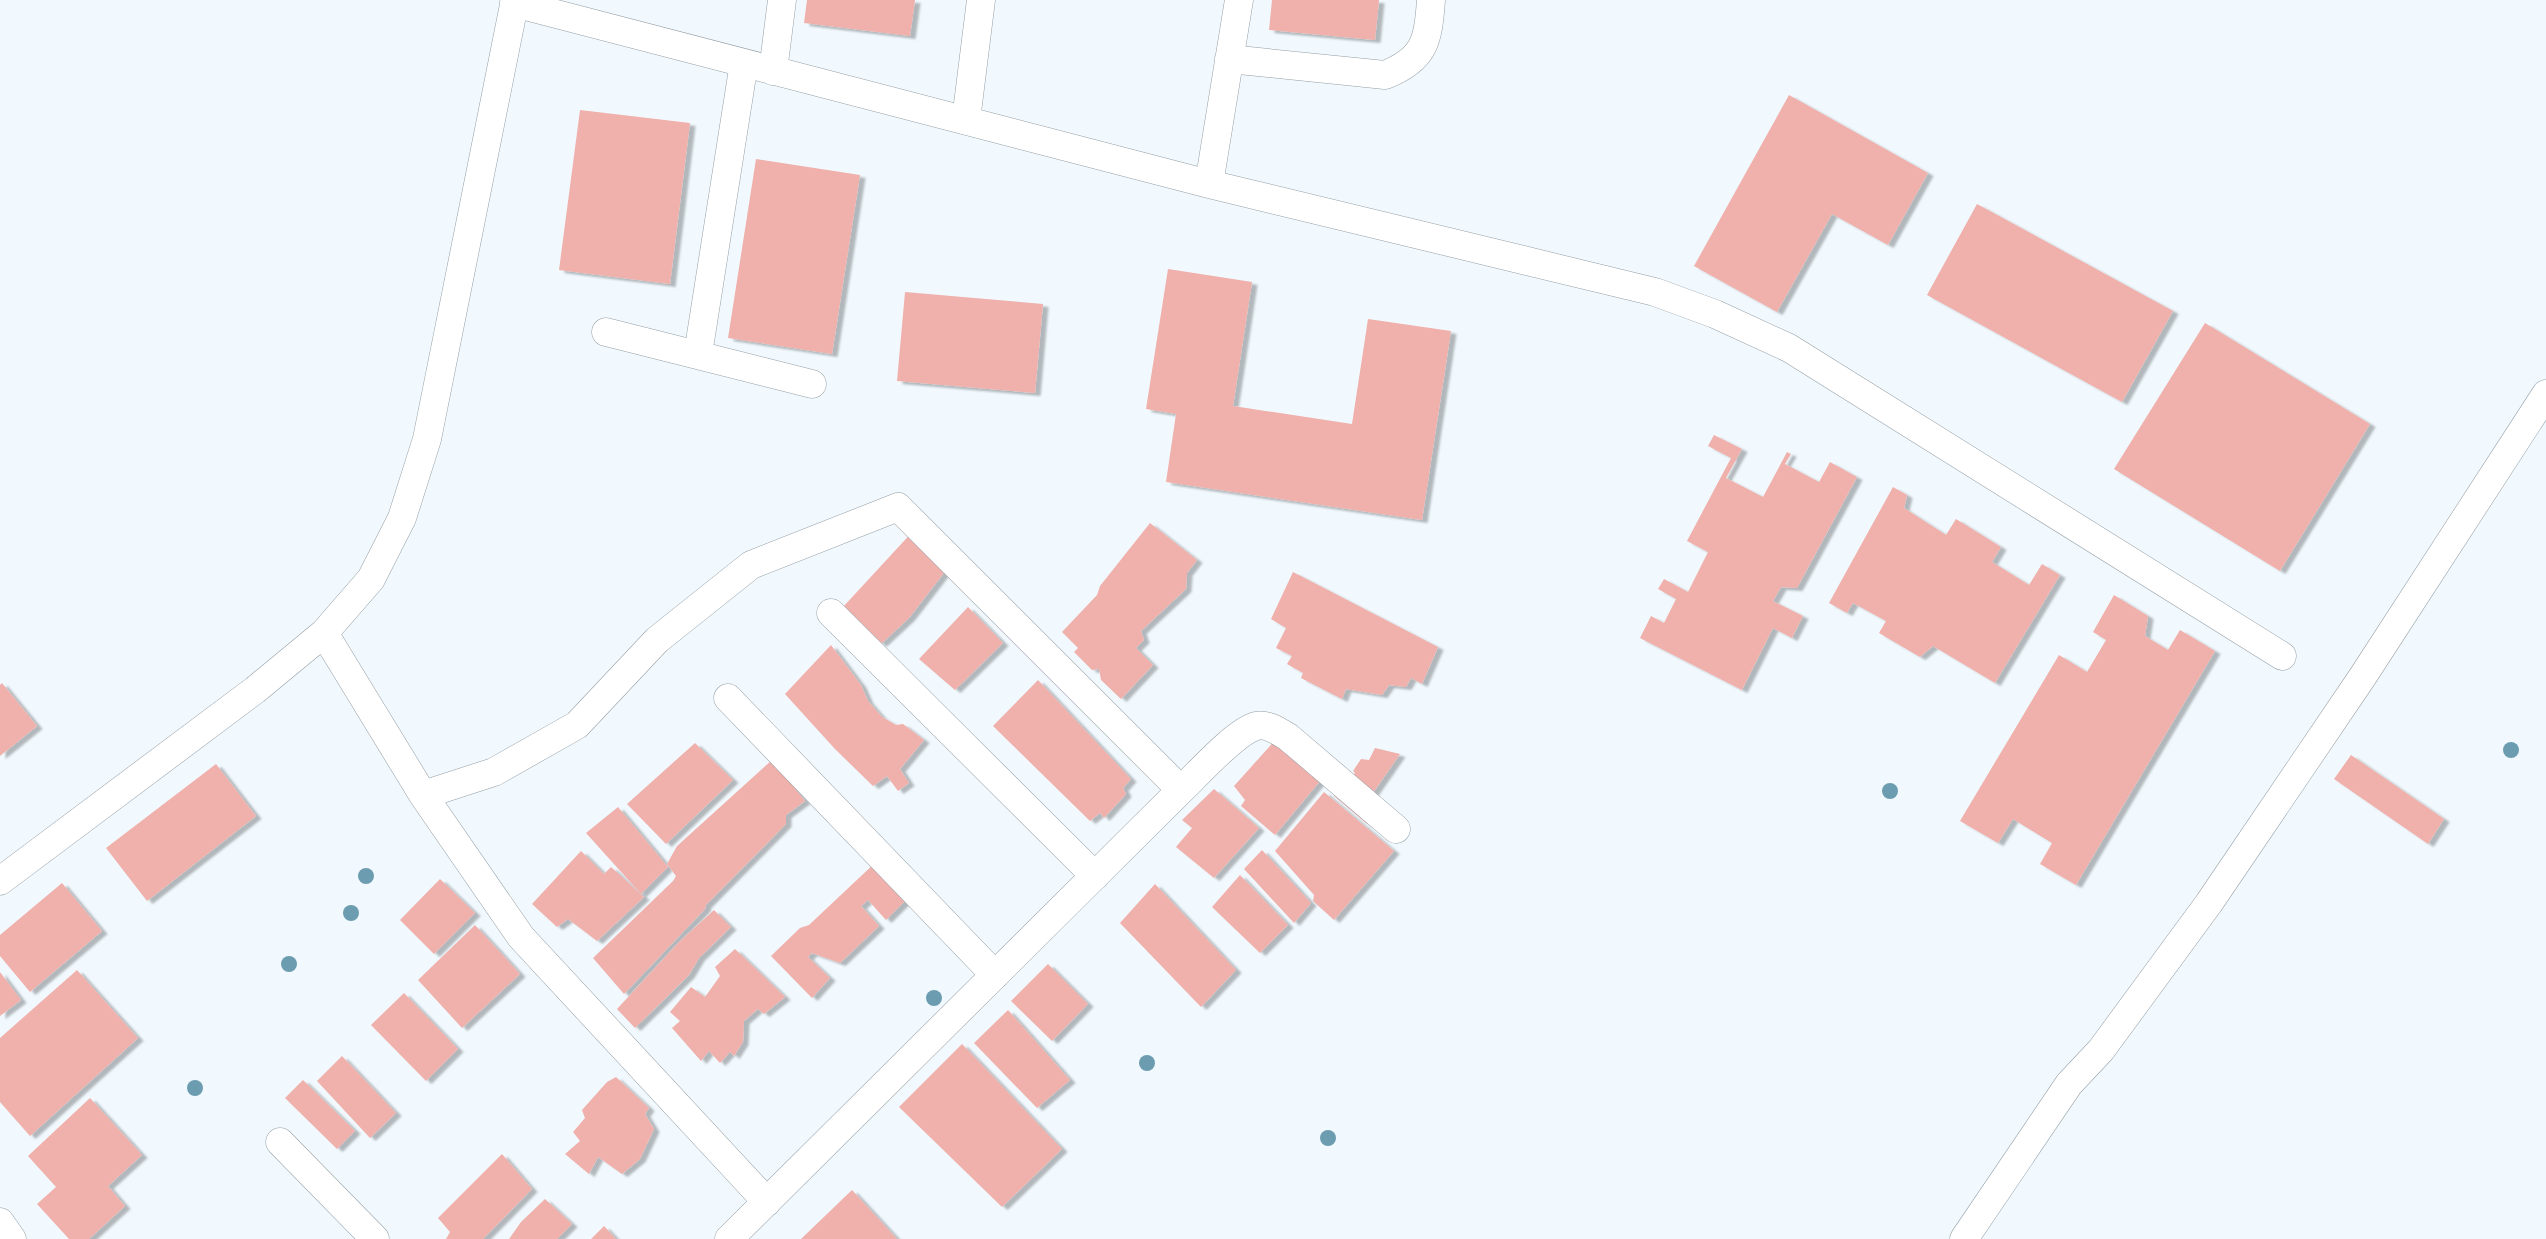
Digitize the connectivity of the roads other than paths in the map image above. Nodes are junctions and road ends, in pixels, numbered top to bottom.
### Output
1 (782, 0) edge
2 (981, 0) edge
3 (1239, 0) edge
4 (1431, 0) edge
5 (515, 1) edge
6 (1229, 59) junction
7 (744, 63) junction
8 (773, 70) junction
9 (966, 120) junction
10 (1209, 184) junction
11 (606, 332) dead end
12 (698, 354) junction
13 (812, 384) dead end
14 (2546, 394) edge
15 (831, 613) dead end
16 (324, 633) junction
17 (2282, 656) dead end
18 (728, 698) dead end
19 (1181, 790) junction
20 (423, 795) junction
21 (1396, 829) dead end
22 (1095, 876) junction
23 (0, 881) edge
24 (995, 975) junction
25 (280, 1142) dead end
26 (767, 1202) junction
27 (0, 1222) edge
28 (12, 1239) edge
29 (375, 1239) edge
30 (729, 1239) edge
31 (1964, 1239) edge

1 - 8 street
2 - 9 street
3 - 6 street
4 - 6 street
5 - 7 street
5 - 16 street
6 - 10 street
7 - 8 street
7 - 12 street
8 - 9 street
9 - 10 street
10 - 17 street
11 - 12 street
12 - 13 street
14 - 31 street
15 - 22 street
16 - 20 street
16 - 23 street
18 - 24 street
19 - 20 street
19 - 21 street
19 - 22 street
20 - 26 street
22 - 24 street
24 - 26 street
25 - 29 street
26 - 30 street
27 - 28 street

